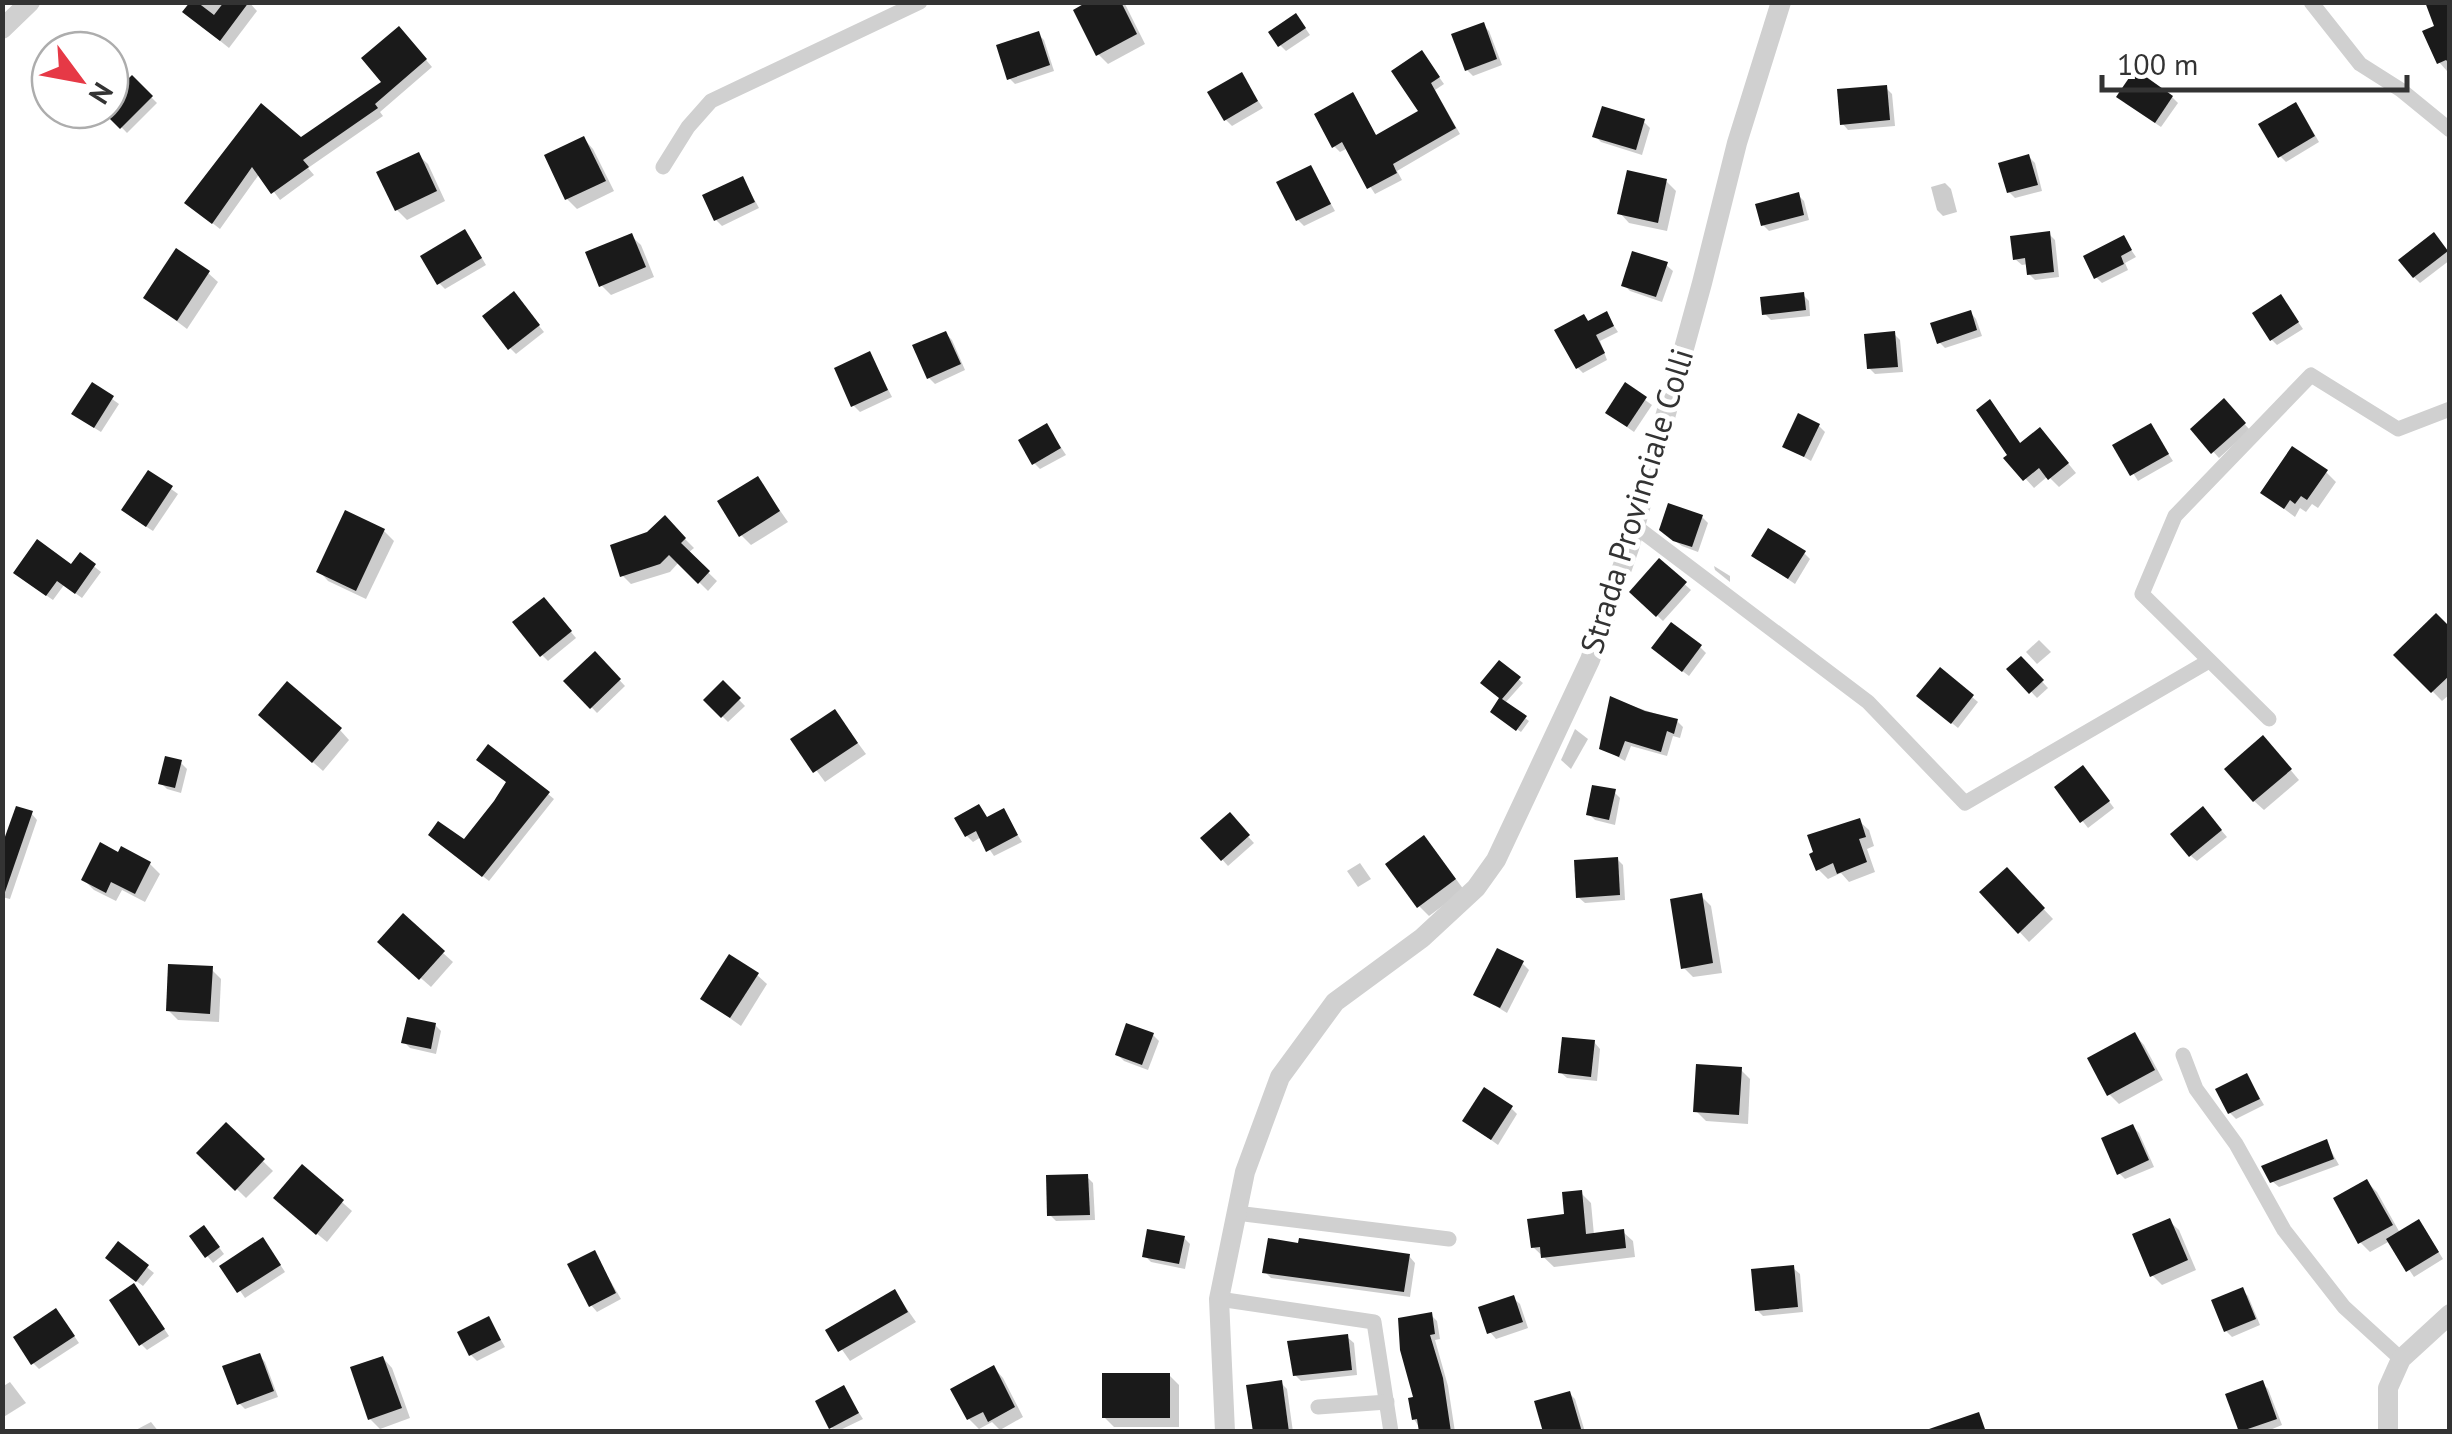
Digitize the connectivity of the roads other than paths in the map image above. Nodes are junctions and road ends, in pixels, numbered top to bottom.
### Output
1 (30, 2) edge
2 (920, 2) edge
3 (1782, 2) edge
4 (2310, 2) edge
5 (2, 29) edge
6 (2450, 130) edge
7 (662, 168) dead end
8 (2450, 408) edge
9 (1635, 526) junction
10 (2208, 660) junction
11 (2269, 719) dead end
12 (2182, 1055) dead end
13 (1236, 1212) junction
14 (1449, 1240) dead end
15 (1219, 1299) junction
16 (2450, 1314) edge
17 (2401, 1359) junction
18 (1387, 1402) junction
19 (1318, 1407) dead end
20 (1225, 1432) edge
21 (1392, 1432) edge
22 (2388, 1432) edge

1 - 5 street
2 - 7 street
3 - 9 street, Strada Provinciale Colli
4 - 6 street
8 - 10 street
9 - 10 street
9 - 13 street, Strada Provinciale Colli
10 - 11 street
12 - 17 street
13 - 14 street
13 - 15 street, Strada Provinciale Colli
15 - 18 street
15 - 20 street, Strada Provinciale Colli
16 - 17 street
17 - 22 street
18 - 19 street
18 - 21 street

